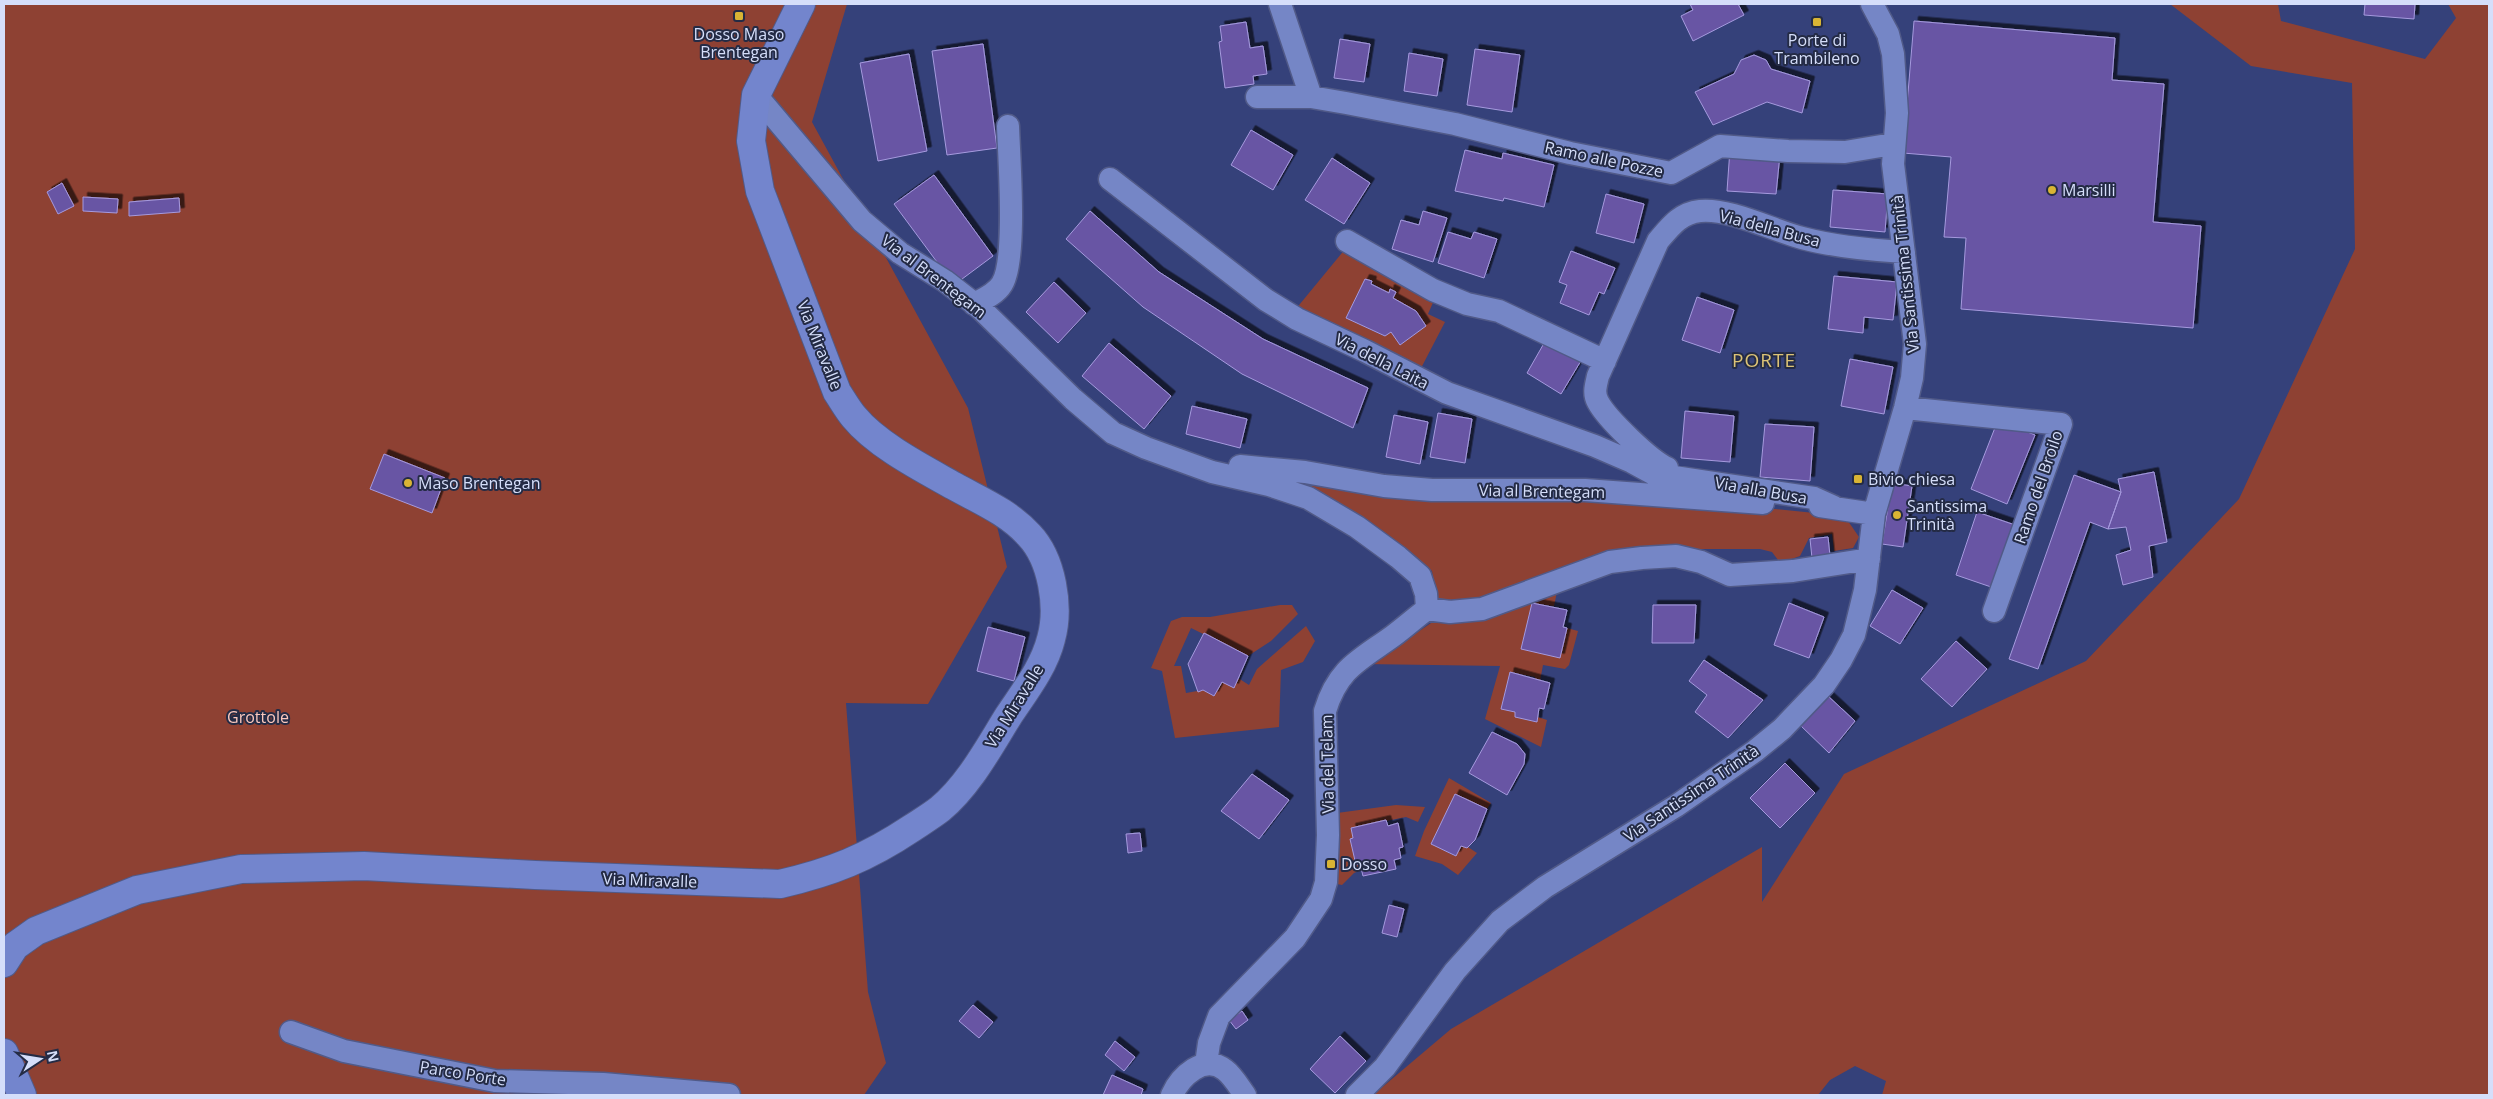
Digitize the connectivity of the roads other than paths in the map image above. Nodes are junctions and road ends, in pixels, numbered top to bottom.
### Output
1 (801, 4) edge
2 (1280, 4) edge
3 (1872, 4) edge
4 (756, 95) junction
5 (1257, 97) dead end
6 (1311, 97) junction
7 (1008, 126) dead end
8 (1893, 144) junction
9 (1110, 179) dead end
10 (1347, 241) dead end
11 (1904, 252) junction
12 (974, 304) junction
13 (1605, 361) junction
14 (1905, 408) junction
15 (1212, 472) junction
16 (1687, 478) junction
17 (1834, 507) junction
18 (1874, 514) junction
19 (1869, 559) junction
20 (1426, 609) junction
21 (1994, 611) dead end
22 (4, 963) edge
23 (291, 1032) dead end
24 (4, 1053) edge
25 (1206, 1064) junction
26 (22, 1095) edge
27 (729, 1095) edge
28 (1172, 1095) edge
29 (1245, 1095) edge
30 (1357, 1095) edge

1 - 4 street, Via Miravalle
2 - 6 street
3 - 8 street, Via Santissima Trinità
4 - 12 street, Via al Brentegam
4 - 22 street, Via Miravalle
5 - 6 street, Ramo alle Pozze
6 - 8 street, Ramo alle Pozze
7 - 12 street
8 - 11 street, Via Santissima Trinità
9 - 16 street, Via della Laita
10 - 13 street
11 - 13 street, Via della Busa
11 - 14 street, Via Santissima Trinità
12 - 15 street, Via al Brentegam
13 - 16 street, Via della Busa
14 - 18 street, Via Santissima Trinità
14 - 21 street, Ramo del Broilo
15 - 17 street, Via al Brentegam
15 - 20 street, Via al Brentegam
16 - 17 street, Via alla Busa
17 - 18 street, Via al Brentegam
18 - 19 street, Via Santissima Trinità
19 - 20 street
19 - 30 street, Via Santissima Trinità
20 - 25 street, Via del Telam
23 - 27 street, Parco Porte
24 - 26 street
25 - 28 street
25 - 29 street

